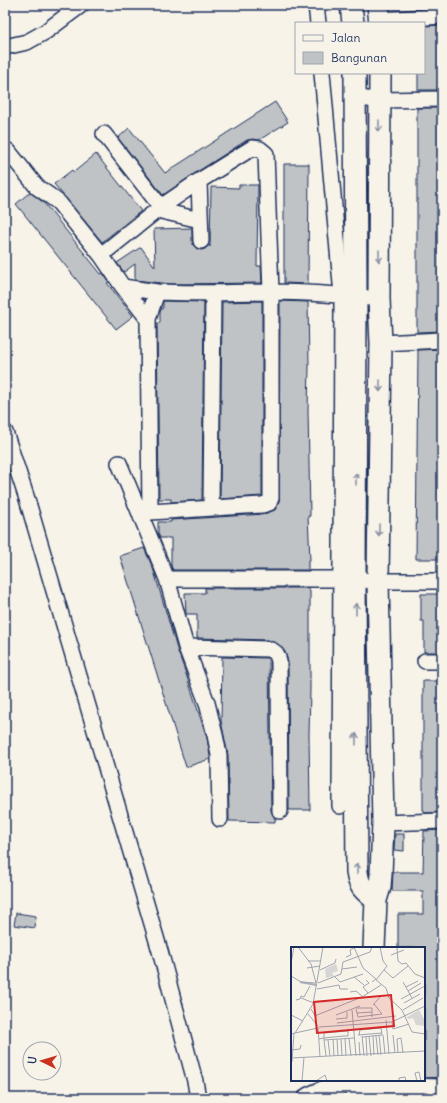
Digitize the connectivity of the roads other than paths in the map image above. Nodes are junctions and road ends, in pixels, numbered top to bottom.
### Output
1 (81, 5) edge
2 (316, 5) edge
3 (351, 5) edge
4 (380, 16) edge
5 (442, 16) edge
6 (318, 22) edge
7 (353, 22) edge
8 (5, 47) edge
9 (322, 74) edge
10 (355, 74) edge
11 (380, 74) edge
12 (355, 98) junction
13 (442, 99) edge
14 (379, 100) junction
15 (104, 134) dead end
16 (8, 150) dead end
17 (199, 181) junction
18 (159, 209) junction
19 (200, 220) junction
20 (201, 241) dead end
21 (101, 255) junction
22 (123, 287) junction
23 (157, 292) junction
24 (271, 292) junction
25 (214, 293) junction
26 (349, 296) junction
27 (379, 299) junction
28 (148, 319) junction
29 (442, 340) edge
30 (381, 343) junction
31 (5, 432) edge
32 (119, 463) dead end
33 (211, 508) junction
34 (145, 515) junction
35 (167, 579) junction
36 (348, 580) junction
37 (378, 581) junction
38 (442, 581) edge
39 (186, 647) junction
40 (425, 661) dead end
41 (442, 661) edge
42 (340, 806) dead end
43 (280, 811) dead end
44 (220, 819) dead end
45 (383, 822) junction
46 (442, 822) edge
47 (376, 900) junction
48 (374, 947) edge
49 (364, 1087) edge
50 (442, 1087) edge
51 (198, 1098) edge
52 (309, 1098) edge

1 - 8 street
2 - 6 street
3 - 7 street
4 - 5 street
9 - 26 street
10 - 12 street
11 - 14 street
12 - 14 street
12 - 26 street
13 - 14 street
14 -> 27 street
15 - 18 street
16 - 21 street
17 - 18 street
17 - 19 street
17 - 24 street
18 - 19 street
18 - 21 street
19 - 20 street
21 - 22 street
22 - 23 street
22 - 28 street
23 - 25 street
23 - 28 street
24 - 25 street
24 - 26 street
24 - 33 street
25 - 33 street
26 - 27 street
26 - 36 street
27 - 30 street
28 - 34 street
29 - 30 street
30 -> 37 street
31 - 51 street
32 - 34 street
33 - 34 street
34 - 35 street
35 - 36 street
35 - 39 street
36 - 37 street
36 - 42 street
47 -> 36 street
37 - 38 street
37 - 45 street
39 - 43 street
39 - 44 street
40 - 41 street
45 - 46 street
45 - 47 street
47 - 48 street
49 - 50 street
49 - 52 street

